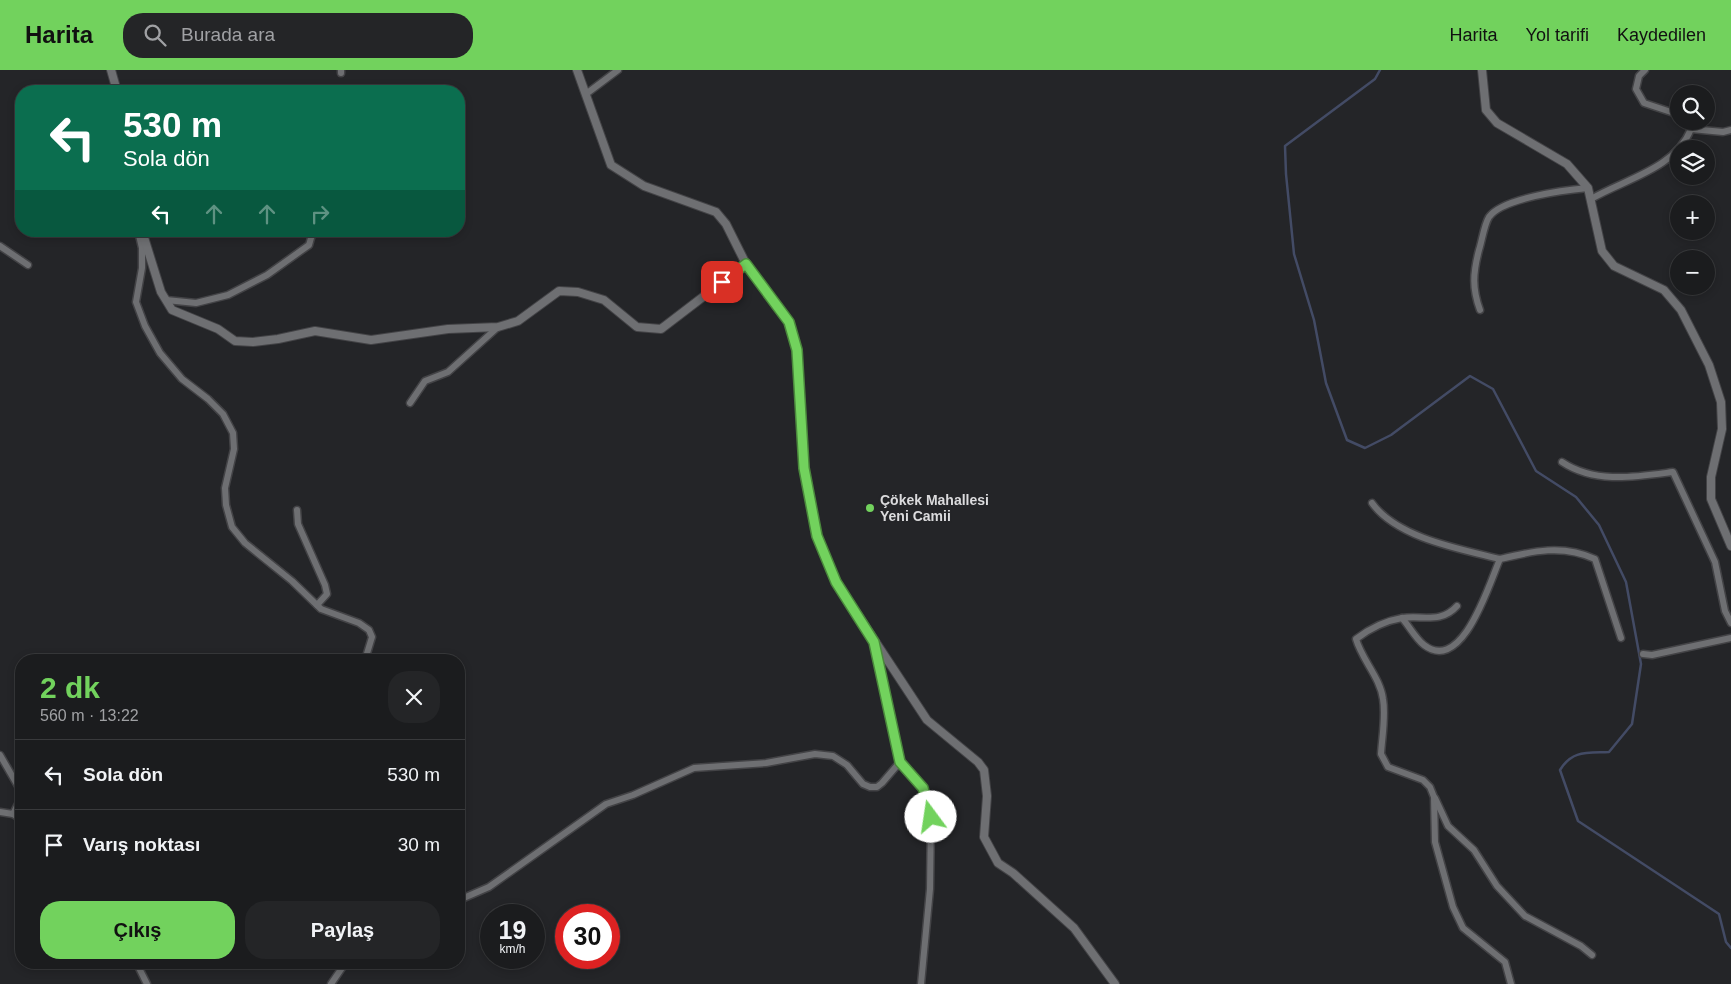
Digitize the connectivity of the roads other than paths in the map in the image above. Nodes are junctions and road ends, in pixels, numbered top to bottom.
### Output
1 (111, 70) edge
2 (577, 70) edge
3 (618, 70) edge
4 (1482, 70) edge
5 (1645, 70) edge
6 (115, 85) edge
7 (586, 94) junction
8 (1670, 112) edge
9 (1691, 130) joint
10 (1731, 130) edge
11 (1588, 188) junction
12 (1591, 200) junction
13 (139, 237) edge
14 (144, 237) edge
15 (311, 237) edge
16 (0, 246) edge
17 (746, 264) junction
18 (28, 265) dead end
19 (166, 300) junction
20 (1480, 310) dead end
21 (498, 327) junction
22 (410, 403) dead end
23 (1562, 462) dead end
24 (1372, 503) dead end
25 (297, 510) dead end
26 (1731, 546) edge
27 (1500, 559) junction
28 (317, 605) junction
29 (1456, 606) dead end
30 (1402, 618) junction
31 (1731, 623) edge
32 (1621, 638) dead end
33 (1731, 638) edge
34 (874, 642) junction
35 (367, 654) edge
36 (1643, 654) dead end
37 (0, 755) edge
38 (900, 762) junction
39 (15, 781) edge
40 (1434, 797) junction
41 (15, 810) edge
42 (0, 812) edge
43 (13, 814) joint
44 (465, 898) edge
45 (1592, 955) dead end
46 (140, 969) edge
47 (341, 969) edge
48 (148, 984) edge
49 (331, 984) edge
50 (921, 984) edge
51 (1115, 984) edge
52 (1511, 984) edge

1 - 6 street
2 - 7 street
3 - 7 street
4 - 11 street
5 - 8 street
7 - 17 street
9 - 10 street
9 - 12 street
11 - 12 street
11 - 20 street
12 - 26 street
13 - 28 street
14 - 19 street
15 - 19 street
16 - 18 street
17 - 21 street
17 - 34 street
19 - 21 street
21 - 22 street
23 - 31 street
24 - 27 street
25 - 28 street
27 - 30 street
27 - 32 street
28 - 35 street
29 - 30 street
30 - 40 street
33 - 36 street
34 - 38 street
34 - 51 street
37 - 39 street
38 - 44 street
38 - 50 street
40 - 45 street
40 - 52 street
41 - 43 street
42 - 43 street
46 - 48 street
47 - 49 street

